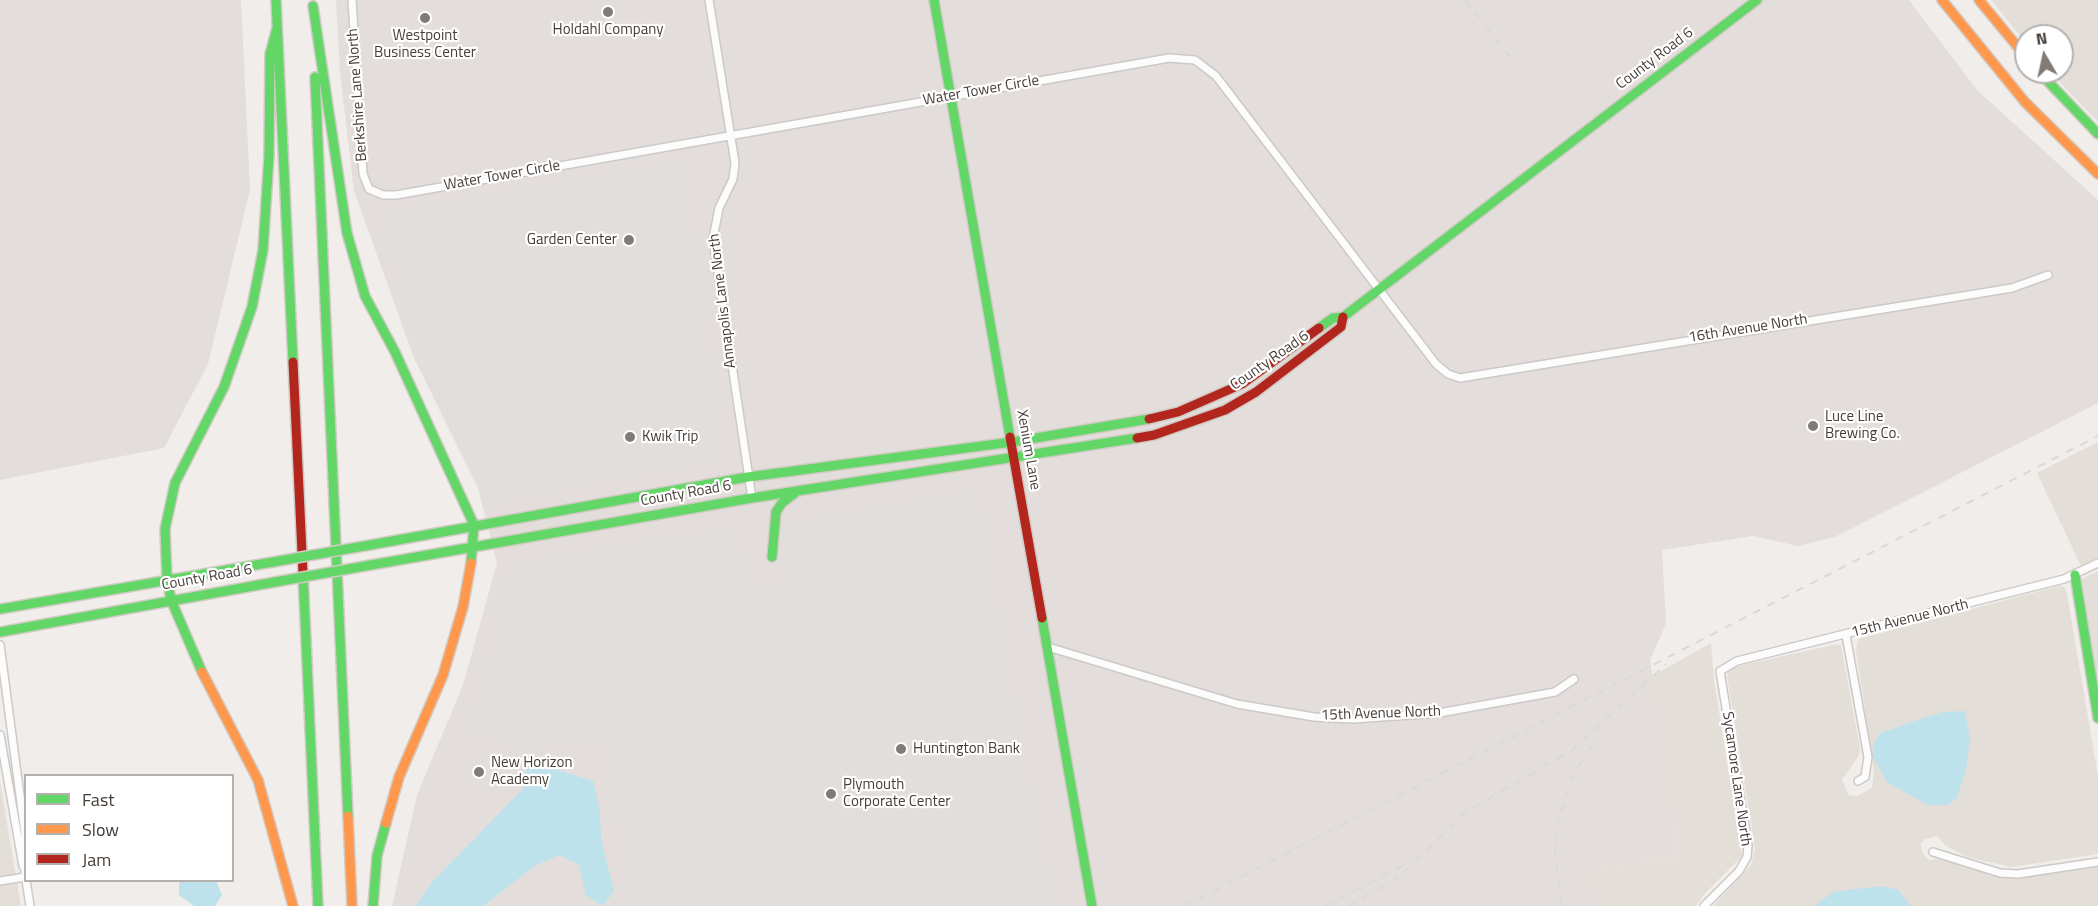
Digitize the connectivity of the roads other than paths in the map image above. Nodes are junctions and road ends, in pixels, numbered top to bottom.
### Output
1 (276, 0) edge
2 (352, 0) edge
3 (709, 0) edge
4 (934, 0) edge
5 (1757, 0) edge
6 (1942, 0) edge
7 (1979, 0) edge
8 (313, 3) edge
9 (277, 28) junction
10 (2014, 42) edge
11 (2050, 84) edge
12 (951, 97) junction
13 (2098, 134) edge
14 (732, 135) junction
15 (2098, 174) edge
16 (369, 189) joint
17 (2048, 275) dead end
18 (1379, 289) junction
19 (1343, 317) junction
20 (1448, 374) joint
21 (1012, 442) junction
22 (1014, 458) junction
23 (748, 477) junction
24 (799, 491) junction
25 (752, 498) junction
26 (474, 525) junction
27 (474, 546) junction
28 (772, 557) dead end
29 (2098, 563) edge
30 (2075, 575) junction
31 (167, 578) junction
32 (171, 600) junction
33 (0, 609) edge
34 (0, 632) edge
35 (1846, 635) junction
36 (0, 645) edge
37 (1048, 647) junction
38 (1720, 671) joint
39 (1574, 679) dead end
40 (2098, 718) edge
41 (0, 735) edge
42 (1858, 782) dead end
43 (24, 825) edge
44 (1933, 852) dead end
45 (2098, 862) edge
46 (24, 868) edge
47 (24, 879) edge
48 (0, 881) edge
49 (26, 882) edge
50 (30, 906) edge
51 (293, 906) edge
52 (318, 906) edge
53 (352, 906) edge
54 (373, 906) edge
55 (1092, 906) edge
56 (1704, 906) edge

1 - 9 main road
2 - 16 street, Berkshire Lane North
3 - 14 street, Annapolis Lane North
4 - 12 main road, Xenium Lane
5 - 18 main road, County Road 6
6 - 15 main road
7 - 10 main road
8 - 26 main road
8 - 53 main road
9 - 31 main road
9 - 52 main road
11 - 13 main road
12 - 14 street, Water Tower Circle
12 - 18 street, Water Tower Circle
12 - 21 main road, Xenium Lane
14 - 16 street, Water Tower Circle
14 - 23 street, Annapolis Lane North
17 - 20 street, 16th Avenue North
18 - 19 main road, County Road 6
18 - 20 street, Water Tower Circle
19 - 21 main road, County Road 6
19 - 22 main road, County Road 6
21 - 22 main road, Xenium Lane
21 - 23 main road, County Road 6
22 - 24 main road, County Road 6
22 - 37 main road, Xenium Lane
23 - 25 street, Annapolis Lane North
23 - 26 main road, County Road 6
24 - 25 main road, County Road 6
24 - 28 main road
25 - 27 main road, County Road 6
26 - 27 main road
26 - 31 main road, County Road 6, bridge
27 - 32 main road, County Road 6, bridge
27 - 54 main road
29 - 30 street, 15th Avenue North
30 - 35 street, 15th Avenue North
30 - 40 main road
31 - 32 main road
31 - 33 main road, County Road 6
32 - 34 main road, County Road 6
32 - 51 main road
35 - 38 street, 15th Avenue North
35 - 42 street
36 - 43 street
37 - 39 street, 15th Avenue North
37 - 55 main road, Xenium Lane
38 - 56 street, Sycamore Lane North
41 - 46 street
44 - 45 street
47 - 48 street
49 - 50 street

